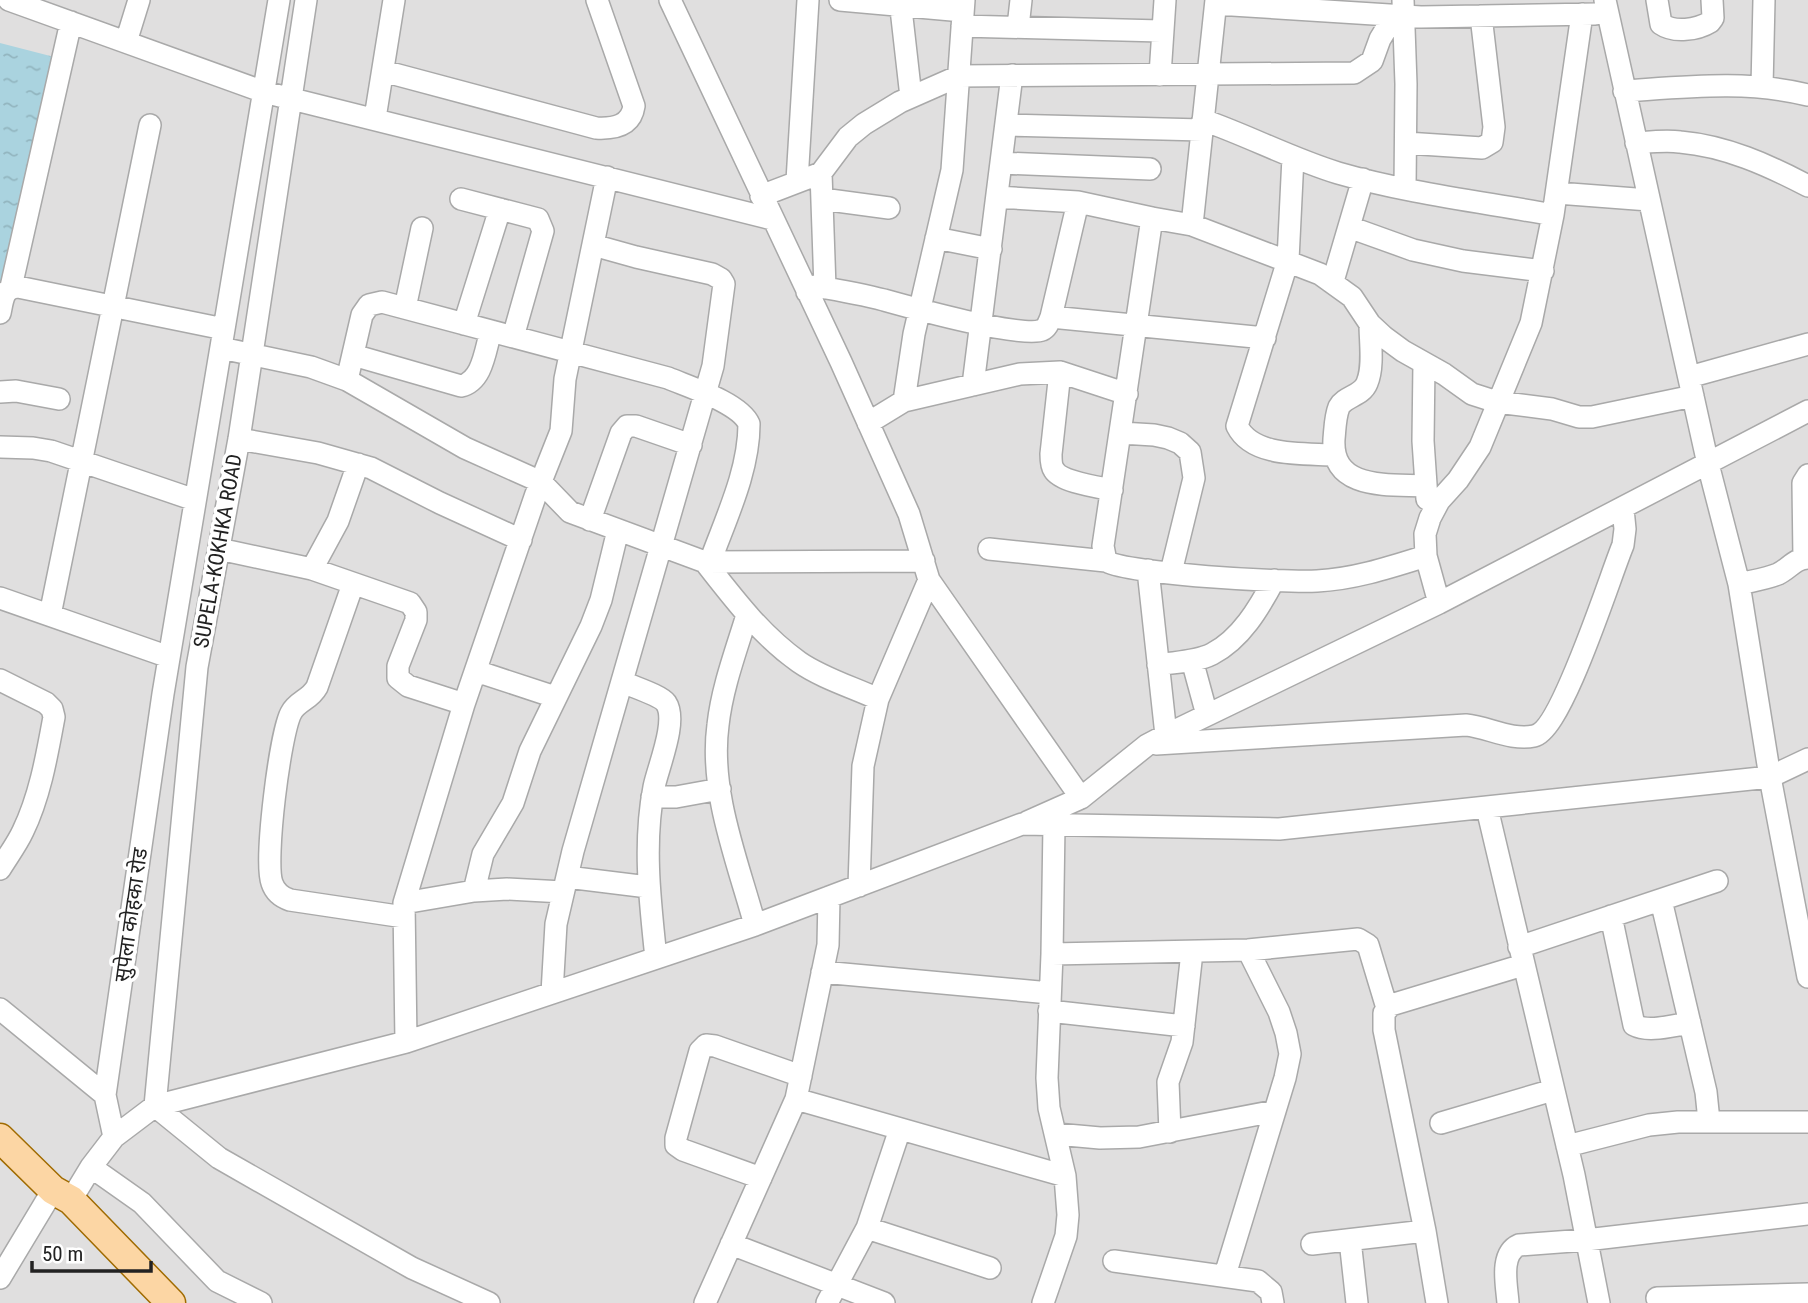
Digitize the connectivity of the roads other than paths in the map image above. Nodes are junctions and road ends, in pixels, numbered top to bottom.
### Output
1 (9, 0) edge
2 (139, 0) edge
3 (279, 0) edge
4 (306, 0) edge
5 (394, 0) edge
6 (597, 0) edge
7 (670, 0) edge
8 (807, 0) edge
9 (840, 0) edge
10 (1021, 0) edge
11 (1165, 0) edge
12 (1657, 0) edge
13 (1712, 0) edge
14 (1764, 0) edge
15 (1216, 2) edge
16 (900, 3) edge
17 (1289, 4) edge
18 (1519, 7) edge
19 (1606, 7) edge
20 (1400, 10) edge
21 (963, 12) edge
22 (1582, 14) junction
23 (1482, 16) junction
24 (71, 22) junction
25 (1018, 27) junction
26 (1161, 31) junction
27 (126, 42) junction
28 (383, 71) junction
29 (1012, 75) junction
30 (1160, 75) junction
31 (1209, 75) junction
32 (959, 76) junction
33 (1762, 87) junction
34 (1624, 91) junction
35 (264, 92) junction
36 (1808, 95) edge
37 (911, 97) junction
38 (290, 98) junction
39 (376, 118) junction
40 (150, 125) dead end
41 (1006, 125) junction
42 (1203, 125) junction
43 (1406, 143) junction
44 (1636, 143) junction
45 (1293, 157) junction
46 (1002, 163) junction
47 (1150, 169) dead end
48 (821, 173) junction
49 (607, 177) junction
50 (1363, 178) junction
51 (797, 180) junction
52 (1808, 186) edge
53 (1405, 188) junction
54 (1557, 193) junction
55 (761, 196) junction
56 (998, 197) junction
57 (461, 199) dead end
58 (822, 199) junction
59 (1649, 200) junction
60 (1078, 202) junction
61 (889, 208) dead end
62 (500, 209) junction
63 (1553, 215) junction
64 (1152, 218) junction
65 (772, 219) junction
66 (1192, 225) junction
67 (1349, 227) junction
68 (422, 228) dead end
69 (936, 238) junction
70 (593, 245) junction
71 (991, 249) junction
72 (1288, 260) junction
73 (1543, 271) junction
74 (1333, 281) junction
75 (11, 287) junction
76 (816, 290) junction
77 (114, 307) junction
78 (405, 308) junction
79 (919, 311) junction
80 (0, 313) edge
81 (1051, 317) junction
82 (979, 323) junction
83 (464, 324) junction
84 (1370, 324) junction
85 (1136, 325) junction
86 (491, 331) junction
87 (513, 337) junction
88 (1265, 338) junction
89 (223, 339) junction
90 (1808, 344) edge
91 (570, 353) junction
92 (251, 355) junction
93 (353, 355) junction
94 (1424, 363) junction
95 (1060, 372) junction
96 (347, 380) junction
97 (972, 385) junction
98 (1691, 387) junction
99 (0, 392) edge
100 (707, 394) junction
101 (1127, 394) junction
102 (60, 399) dead end
103 (904, 401) junction
104 (1497, 402) junction
105 (1808, 411) edge
106 (868, 423) junction
107 (1121, 433) junction
108 (239, 439) junction
109 (691, 445) junction
110 (0, 447) edge
111 (1335, 455) junction
112 (82, 461) junction
113 (358, 464) junction
114 (1708, 464) junction
115 (1808, 475) edge
116 (541, 482) junction
117 (1425, 486) junction
118 (1112, 490) junction
119 (195, 500) junction
120 (1623, 509) junction
121 (1430, 518) junction
122 (590, 520) junction
123 (618, 530) junction
124 (521, 540) junction
125 (660, 546) junction
126 (989, 548) dead end
127 (219, 549) junction
128 (1426, 556) junction
129 (1806, 558) edge
130 (1106, 561) junction
131 (708, 562) junction
132 (312, 569) junction
133 (926, 570) junction
134 (1148, 570) junction
135 (1171, 572) junction
136 (1274, 580) junction
137 (353, 584) junction
138 (1739, 584) junction
139 (0, 597) edge
140 (1439, 603) junction
141 (50, 615) junction
142 (747, 615) junction
143 (169, 657) junction
144 (1192, 660) junction
145 (1158, 665) junction
146 (476, 671) junction
147 (0, 680) edge
148 (623, 682) junction
149 (163, 694) joint
150 (555, 697) junction
151 (878, 699) junction
152 (464, 704) junction
153 (1207, 715) junction
154 (1157, 740) junction
155 (1808, 759) edge
156 (1770, 776) junction
157 (720, 789) junction
158 (652, 797) junction
159 (1081, 798) junction
160 (1487, 807) junction
161 (1022, 824) junction
162 (1054, 825) junction
163 (0, 869) edge
164 (1717, 881) dead end
165 (565, 884) junction
166 (859, 886) junction
167 (648, 887) junction
168 (474, 891) junction
169 (829, 897) junction
170 (1661, 900) junction
171 (404, 910) junction
172 (1611, 916) junction
173 (755, 925) junction
174 (1248, 950) junction
175 (1192, 952) junction
176 (1052, 954) junction
177 (1521, 956) junction
178 (656, 958) junction
179 (822, 972) junction
180 (1808, 977) edge
181 (552, 993) junction
182 (1050, 1002) junction
183 (1387, 1008) junction
184 (0, 1009) edge
185 (1690, 1023) junction
186 (1184, 1026) junction
187 (406, 1042) junction
188 (801, 1076) junction
189 (1553, 1090) junction
190 (105, 1095) junction
191 (796, 1099) junction
192 (155, 1106) junction
193 (1275, 1111) junction
194 (1709, 1121) junction
195 (1808, 1122) edge
196 (1441, 1123) dead end
197 (900, 1129) junction
198 (1170, 1132) junction
199 (1056, 1134) junction
200 (114, 1137) junction
201 (0, 1138) edge
202 (1567, 1146) junction
203 (91, 1167) junction
204 (1065, 1176) junction
205 (761, 1178) junction
206 (62, 1195) junction
207 (1808, 1214) edge
208 (867, 1228) junction
209 (1425, 1231) junction
210 (1350, 1240) junction
211 (1586, 1240) junction
212 (731, 1244) junction
213 (1312, 1244) dead end
214 (1114, 1261) dead end
215 (990, 1268) dead end
216 (1225, 1275) junction
217 (0, 1279) edge
218 (832, 1294) edge
219 (1808, 1294) edge
220 (1657, 1298) dead end
221 (170, 1303) edge
222 (261, 1303) edge
223 (489, 1303) edge
224 (705, 1303) edge
225 (884, 1303) edge
226 (1043, 1303) edge
227 (1273, 1303) edge
228 (1357, 1303) edge
229 (1437, 1303) edge
230 (1508, 1303) edge
231 (1599, 1303) edge

1 - 24 street
2 - 27 street
3 - 35 street, SUPELA-KOKHKA ROAD
4 - 38 street, SUPELA-KOKHKA ROAD
5 - 28 street
6 - 28 street
7 - 55 street
8 - 51 street
9 - 16 street
10 - 25 street
11 - 26 street
12 - 13 street
14 - 33 street
15 - 17 street
15 - 31 street
16 - 21 street
16 - 37 street
17 - 20 street
18 - 22 street
18 - 23 street
19 - 22 street
19 - 34 street
20 - 23 street
20 - 31 street
20 - 43 street
21 - 25 street
21 - 32 street
22 - 54 street
23 - 43 street
24 - 27 street
24 - 75 street
25 - 26 street
26 - 30 street
27 - 35 street
28 - 39 street
29 - 30 street
29 - 32 street
29 - 41 street
30 - 31 street
31 - 42 street
32 - 37 street
32 - 69 street
33 - 34 street
33 - 36 street
34 - 44 street
35 - 38 street
35 - 89 street, SUPELA-KOKHKA ROAD
37 - 48 street
38 - 39 street
38 - 92 street, SUPELA-KOKHKA ROAD
39 - 49 street
40 - 77 street
41 - 42 street
41 - 46 street
42 - 45 street
42 - 66 street
43 - 53 street
44 - 52 street
44 - 59 street
45 - 50 street
45 - 72 street
46 - 47 street
46 - 56 street
48 - 51 street
48 - 58 street
49 - 65 street
49 - 70 street
50 - 53 street
50 - 67 street
51 - 55 street
53 - 63 street
54 - 59 street
54 - 63 street
55 - 65 street
56 - 60 street
56 - 71 street
57 - 62 street
58 - 61 street
58 - 76 street
59 - 98 street
60 - 64 street
60 - 81 street
62 - 83 street
62 - 87 street
63 - 73 street
64 - 66 street
64 - 85 street
65 - 76 street
66 - 72 street
67 - 73 street
67 - 74 street
68 - 78 street
69 - 71 street
69 - 79 street
70 - 91 street
70 - 100 street
71 - 82 street
72 - 74 street
72 - 88 street
73 - 104 street
74 - 84 street
75 - 77 street
75 - 80 street
76 - 79 street
76 - 106 street
77 - 89 street
77 - 112 street
78 - 83 street
78 - 93 street
79 - 82 street
79 - 103 street
81 - 82 street
81 - 85 street
82 - 97 street
83 - 86 street
84 - 94 street
84 - 111 street
85 - 88 street
85 - 101 street
86 - 87 street
86 - 93 street
87 - 91 street
88 - 111 street
89 - 92 street
89 - 119 street, SUPELA-KOKHKA ROAD
90 - 98 street
91 - 100 street
91 - 116 street
92 - 96 street
92 - 108 street, SUPELA-KOKHKA ROAD
93 - 96 street
94 - 104 street
94 - 117 street
95 - 97 street
95 - 101 street
95 - 118 street
96 - 116 street
97 - 103 street
98 - 104 street
98 - 114 street
99 - 102 street
100 - 109 street
100 - 131 street
101 - 107 street
103 - 106 street
104 - 121 street
105 - 114 street
106 - 133 street
107 - 118 street
107 - 135 street
108 - 113 street
108 - 127 street, SUPELA-KOKHKA ROAD
109 - 122 street
109 - 125 street
110 - 112 street
111 - 117 street
112 - 119 street
112 - 141 street
113 - 124 street
113 - 132 street
114 - 120 street
114 - 138 street
115 - 129 street
116 - 122 street
116 - 124 street
117 - 121 street
118 - 130 street
119 - 143 street, SUPELA-KOKHKA ROAD
120 - 140 street
120 - 154 street
121 - 128 street
122 - 123 street
123 - 125 street
123 - 150 street
124 - 146 street
125 - 131 street
125 - 148 street
126 - 130 street
127 - 132 street
127 - 192 street, SUPELA-KOKHKA ROAD
128 - 136 street
128 - 140 street
129 - 138 street
130 - 134 street
131 - 133 street
131 - 142 street
132 - 137 street
133 - 151 street
133 - 159 street
134 - 135 street
134 - 145 street
135 - 136 street
136 - 144 street
137 - 152 street
137 - 171 street
138 - 156 street
139 - 141 street
140 - 153 street
141 - 143 street
142 - 151 street
142 - 157 street
143 - 149 street, SUPELA-KOKHKA ROAD
144 - 145 street
144 - 153 street
145 - 154 street
146 - 150 street
146 - 152 street
147 - 163 street
148 - 158 street
148 - 165 street
149 - 190 street, सुपेला कोहका रोड
150 - 168 street
151 - 166 street
152 - 171 street
153 - 154 street
154 - 159 street
155 - 156 street
156 - 160 street
156 - 180 street
157 - 158 street
157 - 173 street
158 - 167 street
159 - 161 street
160 - 162 street
160 - 177 street
161 - 162 street
161 - 166 street
162 - 176 street
164 - 170 street
165 - 167 street
165 - 168 street
165 - 181 street
166 - 169 street
167 - 178 street
168 - 171 street
169 - 173 street
169 - 179 street
170 - 172 street
170 - 185 street
171 - 187 street
172 - 177 street
172 - 185 street
173 - 178 street
174 - 175 street
174 - 183 street
174 - 193 street
175 - 176 street
175 - 186 street
176 - 182 street
177 - 183 street
177 - 189 street
178 - 181 street
179 - 182 street
179 - 188 street
181 - 187 street
182 - 186 street
182 - 199 street
183 - 209 street
184 - 190 street
185 - 194 street
186 - 198 street
187 - 192 street
188 - 191 street
188 - 205 street
189 - 196 street
189 - 202 street
190 - 200 street, सुपेला कोहका रोड
191 - 197 street
191 - 205 street
192 - 200 street
192 - 223 street
193 - 198 street
193 - 216 street
194 - 195 street
194 - 202 street
197 - 204 street
197 - 208 street
198 - 199 street
199 - 204 street
200 - 203 street
201 - 206 main road
202 - 211 street
203 - 206 street
203 - 222 street
204 - 226 street
205 - 212 street
206 - 217 street
206 - 221 main road
207 - 211 street
208 - 215 street
208 - 218 street
209 - 210 street
209 - 229 street
210 - 213 street
210 - 228 street
211 - 230 street
211 - 231 street
212 - 218 street
212 - 224 street
214 - 216 street
216 - 227 street
218 - 225 street
219 - 220 street

